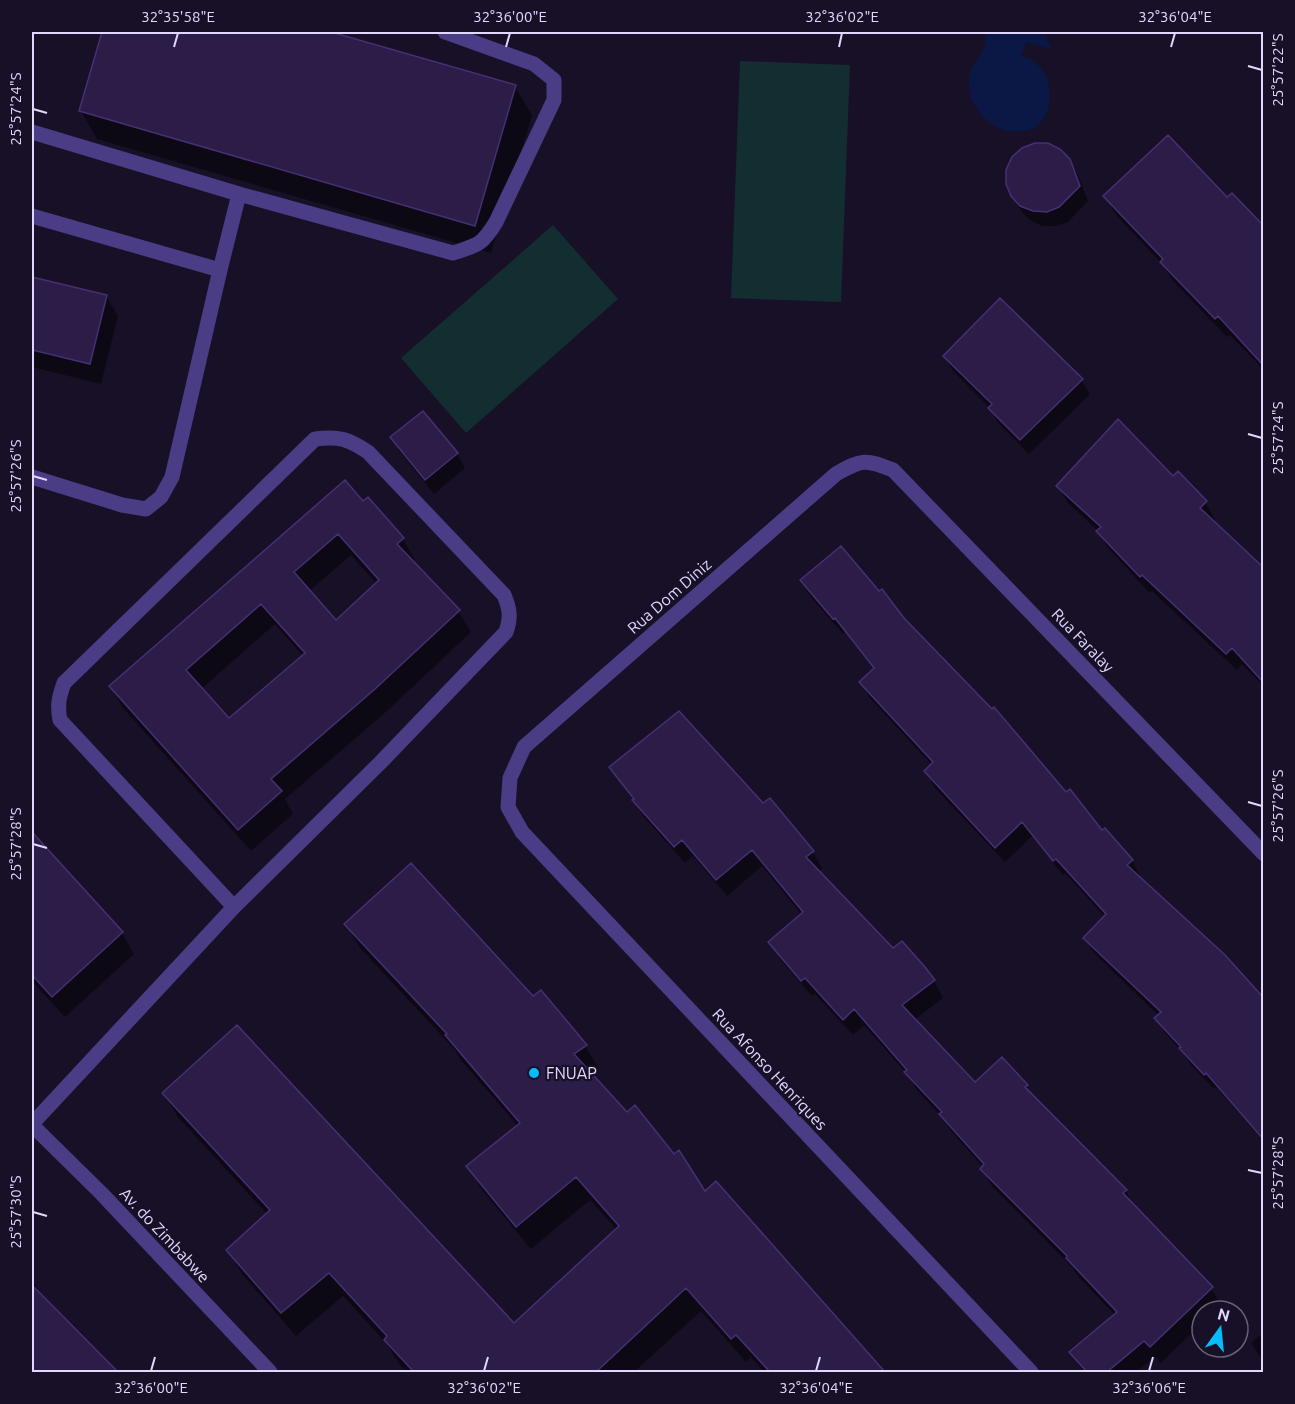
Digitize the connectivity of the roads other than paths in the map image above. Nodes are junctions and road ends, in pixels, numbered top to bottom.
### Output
1 (445, 32) edge
2 (32, 132) edge
3 (240, 194) junction
4 (32, 216) edge
5 (220, 270) junction
6 (871, 460) joint
7 (32, 477) edge
8 (510, 778) joint
9 (1263, 854) edge
10 (234, 907) junction
11 (32, 1124) edge
12 (270, 1372) edge
13 (1031, 1372) edge

1 - 3 street
2 - 3 street
3 - 5 street
4 - 5 street
5 - 7 street
6 - 8 street, Rua Dom Diniz
6 - 9 street, Rua Faralay
8 - 13 street, Rua Afonso Henriques
10 - 10 street
10 - 11 street
11 - 12 street, Av. do Zimbabwe

